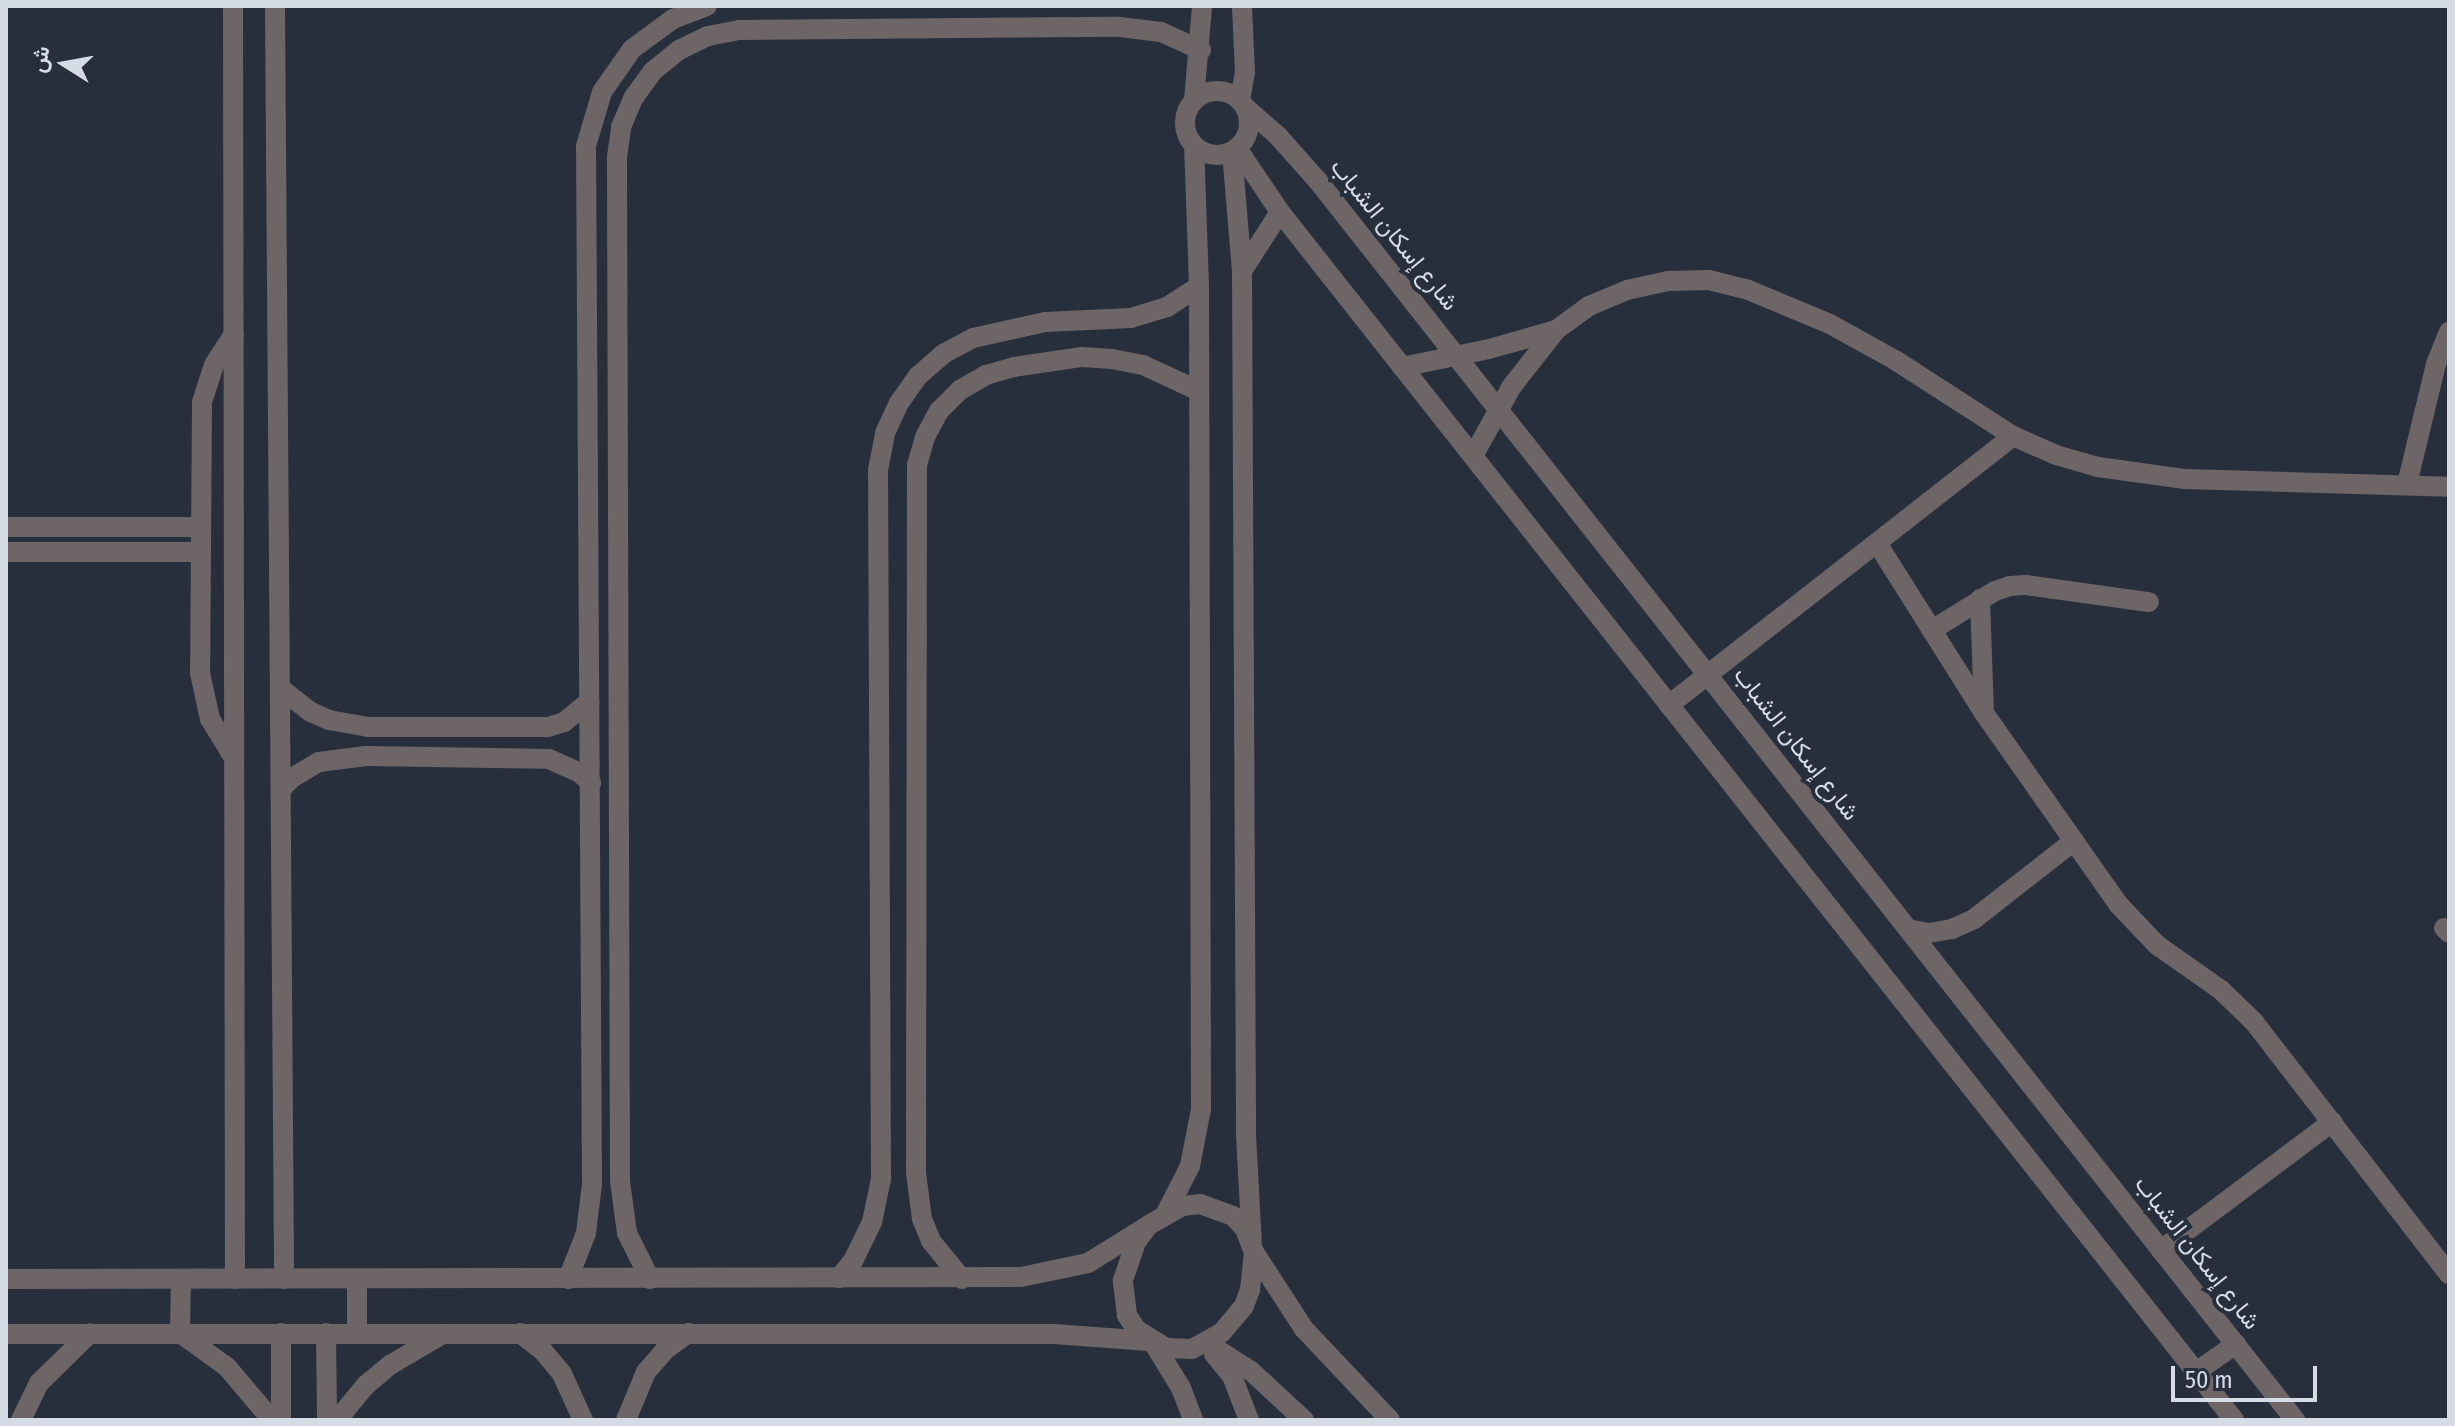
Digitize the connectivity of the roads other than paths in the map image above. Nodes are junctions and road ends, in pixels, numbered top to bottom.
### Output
1 (233, 6) edge
2 (275, 6) edge
3 (707, 6) edge
4 (1202, 6) edge
5 (1242, 6) edge
6 (1201, 50) junction
7 (1194, 100) junction
8 (1243, 104) junction
9 (1194, 146) junction
10 (1234, 150) junction
11 (1280, 212) junction
12 (1242, 271) junction
13 (1199, 286) junction
14 (1556, 330) junction
15 (2449, 332) edge
16 (234, 334) junction
17 (1457, 356) junction
18 (1402, 367) junction
19 (1199, 391) junction
20 (1499, 409) junction
21 (2013, 436) junction
22 (1473, 456) junction
23 (2407, 484) junction
24 (2449, 487) edge
25 (6, 527) edge
26 (201, 527) junction
27 (1877, 543) junction
28 (6, 552) edge
29 (201, 552) junction
30 (1980, 599) junction
31 (2149, 602) dead end
32 (1932, 630) junction
33 (1708, 675) junction
34 (280, 688) junction
35 (590, 701) junction
36 (1669, 705) junction
37 (1984, 713) junction
38 (234, 758) junction
39 (591, 783) junction
40 (281, 789) junction
41 (2074, 841) junction
42 (1908, 929) junction
43 (2332, 1122) junction
44 (1166, 1213) junction
45 (1149, 1225) junction
46 (1253, 1249) junction
47 (2161, 1250) junction
48 (2449, 1274) edge
49 (839, 1278) junction
50 (6, 1279) edge
51 (181, 1279) junction
52 (235, 1279) junction
53 (284, 1279) junction
54 (357, 1279) junction
55 (568, 1279) junction
56 (650, 1279) junction
57 (962, 1279) junction
58 (90, 1333) junction
59 (180, 1333) junction
60 (281, 1333) junction
61 (326, 1333) junction
62 (357, 1333) junction
63 (444, 1333) junction
64 (520, 1333) junction
65 (688, 1333) junction
66 (6, 1334) edge
67 (1152, 1342) junction
68 (1205, 1343) junction
69 (2236, 1344) junction
70 (2196, 1372) junction
71 (21, 1420) edge
72 (272, 1420) edge
73 (281, 1420) edge
74 (327, 1420) edge
75 (337, 1420) edge
76 (583, 1420) edge
77 (626, 1420) edge
78 (1193, 1420) edge
79 (1249, 1420) edge
80 (1304, 1420) edge
81 (1390, 1420) edge
82 (2234, 1420) edge
83 (2295, 1420) edge

1 - 16 street
2 - 34 street
3 - 35 street
4 - 6 street
5 - 8 street
6 - 7 street
6 - 56 street
7 - 8 street
7 - 9 street
8 - 10 street
8 - 17 street, شارع إسكان الشباب
9 - 10 street
9 - 13 street
10 - 11 street
10 - 12 street
11 - 12 street
11 - 18 street
12 - 46 street
13 - 19 street
13 - 49 street
14 - 17 street
14 - 20 street
14 - 21 street
15 - 23 street
16 - 26 street
16 - 38 street
17 - 18 street
17 - 20 street, شارع إسكان الشباب
18 - 22 street
19 - 44 street
19 - 57 street
20 - 22 street
20 - 33 street, شارع إسكان الشباب
21 - 23 street
21 - 27 street
22 - 36 street
23 - 24 street
25 - 26 street
26 - 29 street
27 - 32 street
27 - 33 street
28 - 29 street
29 - 38 street
30 - 31 street
30 - 32 street
30 - 37 street
32 - 37 street
33 - 36 street
33 - 42 street, شارع إسكان الشباب
34 - 35 street
34 - 40 street
35 - 39 street
36 - 70 street
37 - 41 street
38 - 52 street
39 - 40 street
39 - 55 street
40 - 53 street
41 - 42 street
41 - 43 street
42 - 47 street, شارع إسكان الشباب
43 - 47 street
43 - 48 street
44 - 45 street
44 - 46 street
45 - 57 street
45 - 67 street
46 - 68 street
46 - 81 street
47 - 69 street, شارع إسكان الشباب
49 - 56 street
49 - 57 street
50 - 51 street
51 - 52 street
51 - 59 street
52 - 53 street
53 - 54 street
54 - 55 street
54 - 62 street
55 - 56 street
58 - 59 street
58 - 66 street
58 - 71 street
59 - 60 street
59 - 72 street
60 - 61 street
60 - 73 street
61 - 62 street
61 - 74 street
62 - 63 street
63 - 64 street
63 - 75 street
64 - 65 street
64 - 76 street
65 - 67 street
65 - 77 street
67 - 68 street
67 - 78 street
68 - 79 street
68 - 80 street
69 - 70 street
69 - 83 street, شارع إسكان الشباب
70 - 82 street

